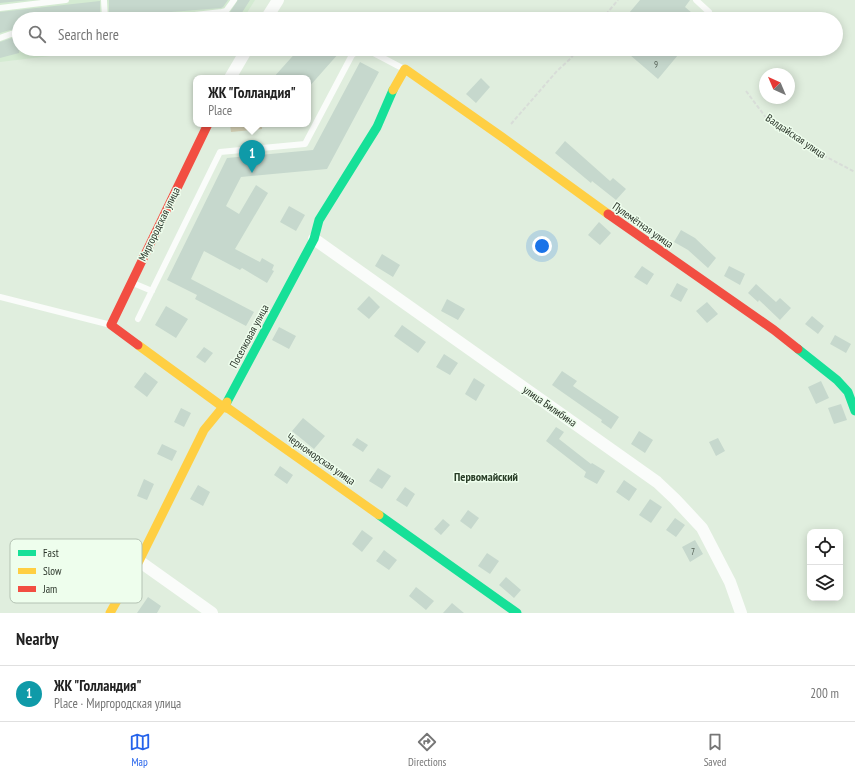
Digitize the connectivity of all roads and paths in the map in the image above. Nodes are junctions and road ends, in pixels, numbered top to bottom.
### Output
1 (66, 0) edge
2 (104, 0) edge
3 (234, 0) edge
4 (278, 0) edge
5 (618, 0) edge
6 (696, 0) edge
7 (0, 8) edge
8 (105, 12) edge
9 (222, 12) edge
10 (270, 12) edge
11 (608, 12) edge
12 (709, 12) dead end
13 (12, 34) edge
14 (0, 38) edge
15 (244, 56) edge
16 (351, 56) edge
17 (379, 56) edge
18 (572, 56) edge
19 (405, 70) junction
20 (232, 75) edge
21 (746, 91) dead end
22 (511, 124) dead end
23 (207, 127) edge
24 (855, 172) edge
25 (314, 239) junction
26 (131, 282) junction
27 (152, 291) junction
28 (0, 296) edge
29 (138, 319) dead end
30 (111, 325) junction
31 (223, 407) junction
32 (855, 408) edge
33 (142, 555) edge
34 (142, 563) edge
35 (116, 603) edge
36 (110, 613) edge
37 (212, 613) edge
38 (517, 613) edge
39 (741, 613) edge

1 - 7 lane
2 - 8 lane
3 - 9 lane
4 - 10 street
5 - 11 path
6 - 12 lane
13 - 14 lane
15 - 20 street
16 - 27 lane
17 - 19 lane
18 - 22 path
19 - 25 street, Поселковая улица
19 - 32 street, Пулемётная улица
21 - 24 path, Валдайская улица
23 - 26 street, Миргородская улица
25 - 31 street, Поселковая улица
25 - 39 street, улица Билибина
26 - 27 lane
26 - 30 street, Миргородская улица
27 - 29 lane
28 - 30 lane
30 - 31 street, Черноморская улица
31 - 33 street, Поселковая улица
31 - 38 street, Черноморская улица
34 - 37 street
35 - 36 street, Поселковая улица

